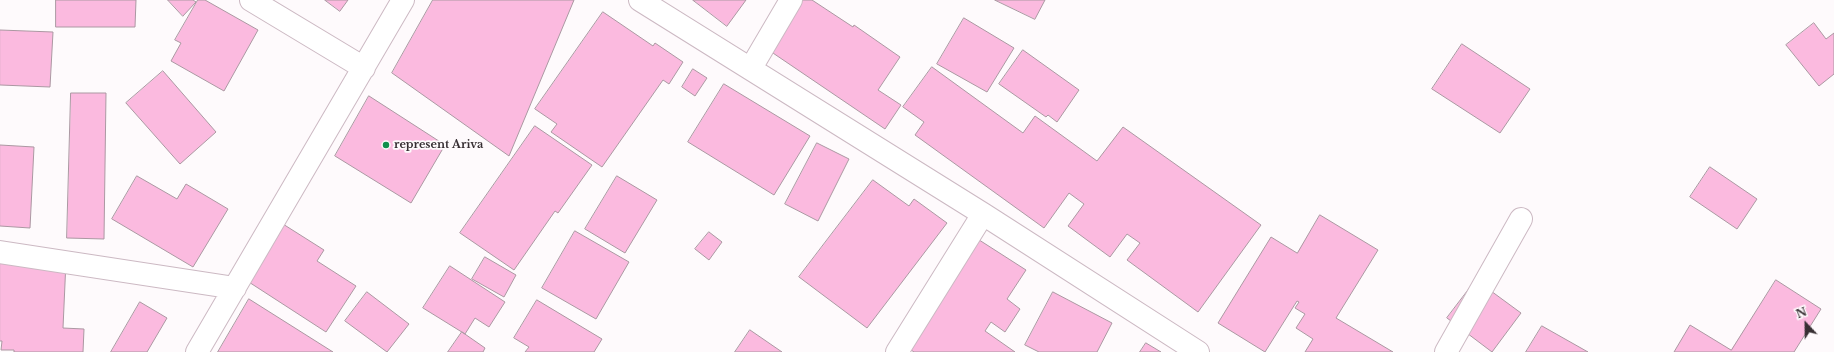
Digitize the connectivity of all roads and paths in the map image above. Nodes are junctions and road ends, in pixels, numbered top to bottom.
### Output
1 (252, 0) edge
2 (403, 0) edge
3 (640, 0) edge
4 (790, 0) edge
5 (364, 68) junction
6 (751, 68) junction
7 (983, 214) junction
8 (1521, 219) dead end
9 (0, 252) edge
10 (235, 288) junction
11 (197, 352) edge
12 (897, 352) edge
13 (1198, 352) edge
14 (1446, 352) edge

1 - 5 street
2 - 5 street
3 - 6 street
4 - 6 street
5 - 10 street
6 - 7 street
7 - 12 street
7 - 13 street
8 - 14 street
9 - 10 street
10 - 11 street

